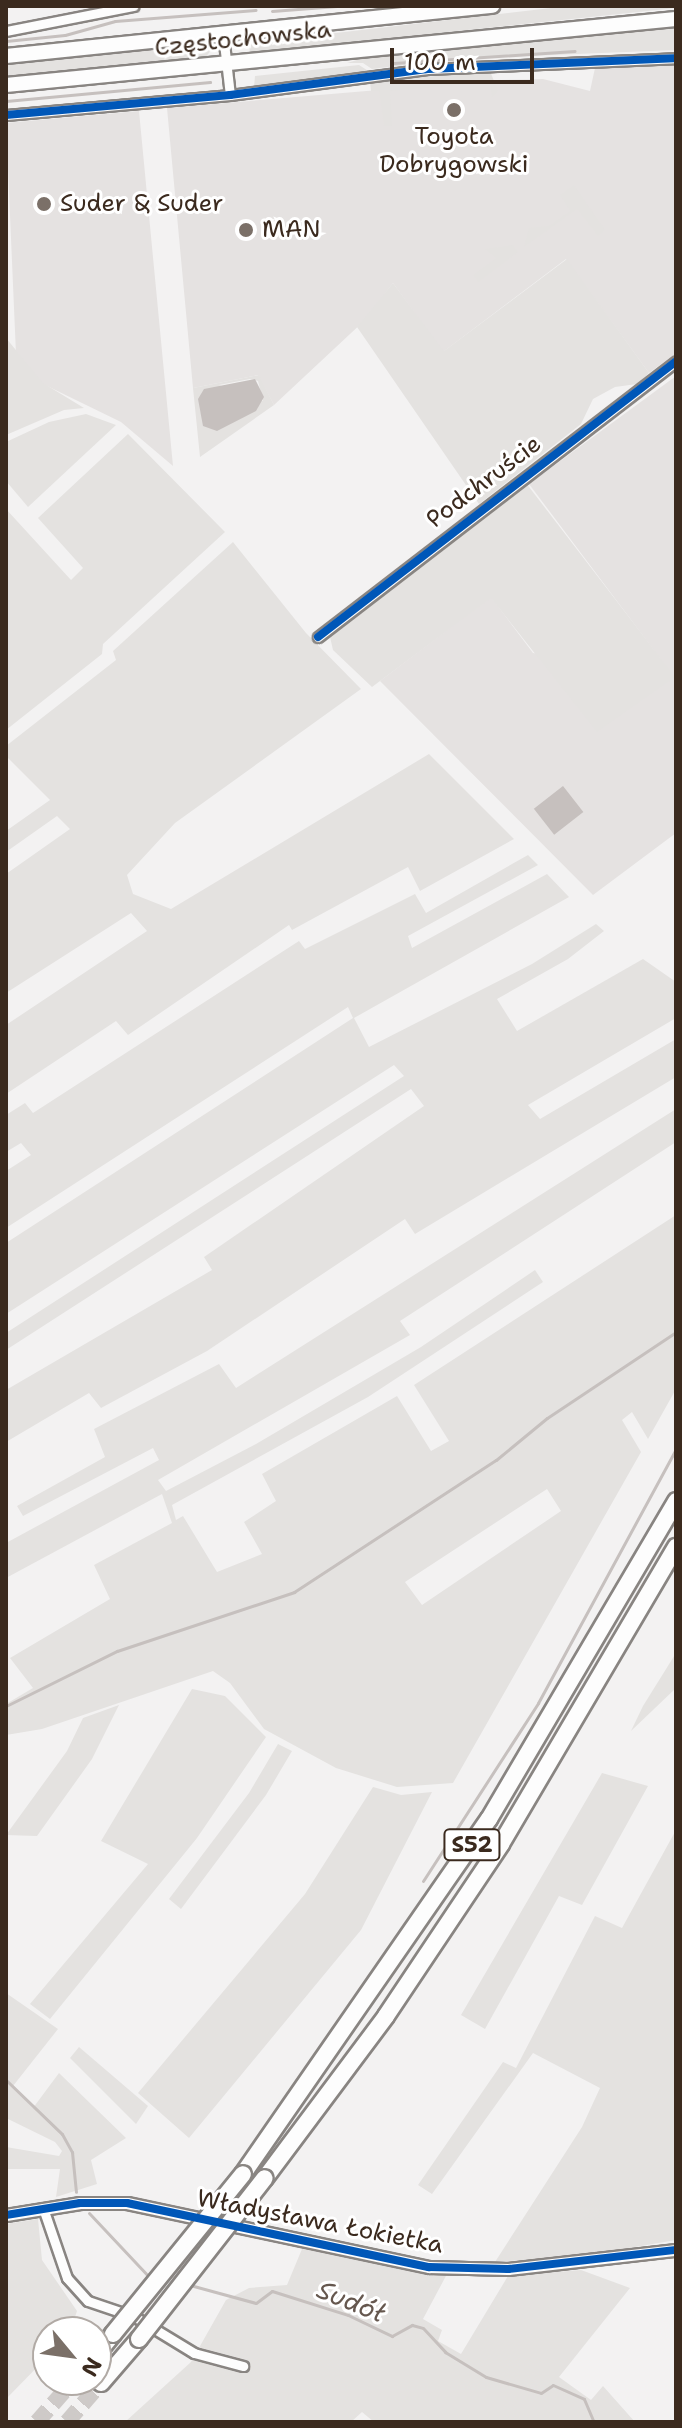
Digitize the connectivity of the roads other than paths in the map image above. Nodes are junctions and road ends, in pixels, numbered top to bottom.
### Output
1 (134, 6) edge
2 (492, 6) edge
3 (676, 19) edge
4 (6, 31) edge
5 (223, 34) junction
6 (6, 56) edge
7 (676, 58) edge
8 (225, 63) junction
9 (6, 85) edge
10 (230, 95) junction
11 (6, 115) edge
12 (676, 361) edge
13 (318, 637) dead end
14 (676, 1501) edge
15 (676, 1547) edge
16 (43, 2208) junction
17 (6, 2215) edge
18 (676, 2250) edge
19 (112, 2335) edge
20 (243, 2366) dead end
21 (112, 2370) edge

1 - 4 street
2 - 5 main road, Częstochowska
3 - 8 main road, Częstochowska
5 - 6 main road, Częstochowska
5 - 8 street
7 - 10 street
8 - 9 main road, Częstochowska
8 - 10 street
10 - 11 street
12 - 13 street, Podchruście
14 - 19 highway, S52, bridge
15 - 21 highway, S52, bridge
16 - 17 street, Władysława Łokietka
16 - 18 street, Władysława Łokietka
16 - 20 street

